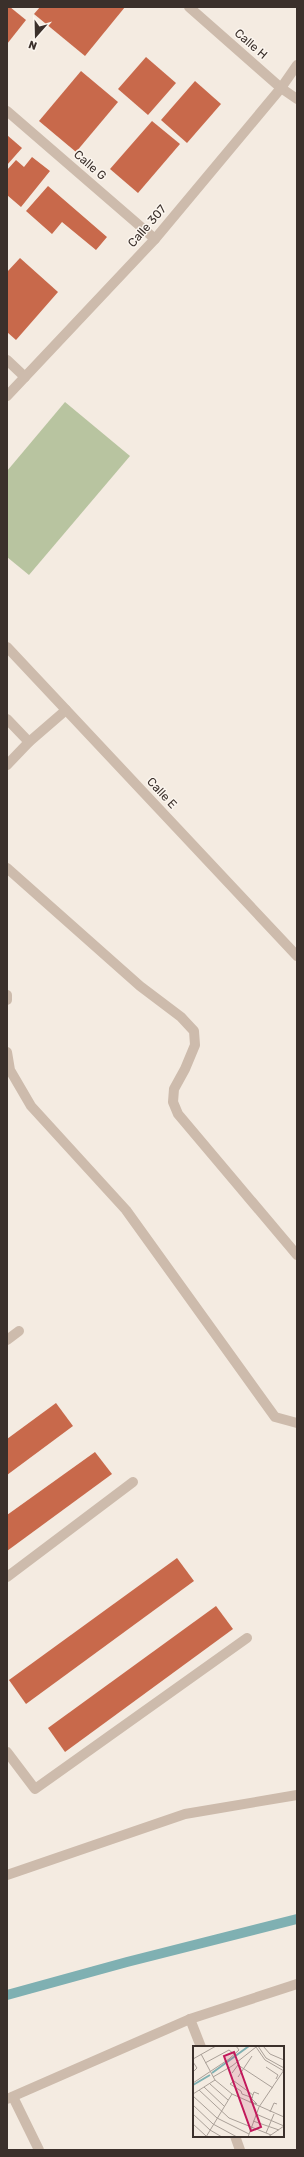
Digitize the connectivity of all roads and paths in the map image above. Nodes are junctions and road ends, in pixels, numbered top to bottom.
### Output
1 (189, 7) edge
2 (297, 65) edge
3 (281, 88) junction
4 (297, 99) edge
5 (7, 111) edge
6 (155, 239) junction
7 (7, 360) edge
8 (25, 376) junction
9 (7, 396) edge
10 (7, 647) edge
11 (66, 710) junction
12 (7, 719) edge
13 (29, 742) junction
14 (7, 765) edge
15 (7, 868) edge
16 (297, 956) edge
17 (7, 995) edge
18 (7, 1000) edge
19 (7, 1052) edge
20 (297, 1254) edge
21 (19, 1331) dead end
22 (7, 1340) edge
23 (297, 1423) edge
24 (133, 1482) dead end
25 (7, 1577) edge
26 (247, 1638) dead end
27 (7, 1752) edge
28 (297, 1795) edge
29 (7, 1875) edge
30 (297, 1984) edge
31 (190, 2019) junction
32 (201, 2046) edge
33 (10, 2098) edge
34 (235, 2137) edge
35 (39, 2150) edge
36 (240, 2150) edge

1 - 3 street, Calle H
2 - 3 street, Calle 307
3 - 4 street, Calle H
3 - 6 street, Calle 307
5 - 6 street, Calle G
6 - 8 street, Calle 307
7 - 8 street
8 - 9 street, Calle 307
10 - 11 street, Calle E
11 - 13 street
11 - 16 street, Calle E
12 - 13 street
13 - 14 street
15 - 20 street
17 - 18 street
19 - 23 street
21 - 22 street
24 - 25 street
26 - 27 street
28 - 29 street
30 - 31 street
31 - 32 street
31 - 33 street
33 - 35 street
34 - 36 street

